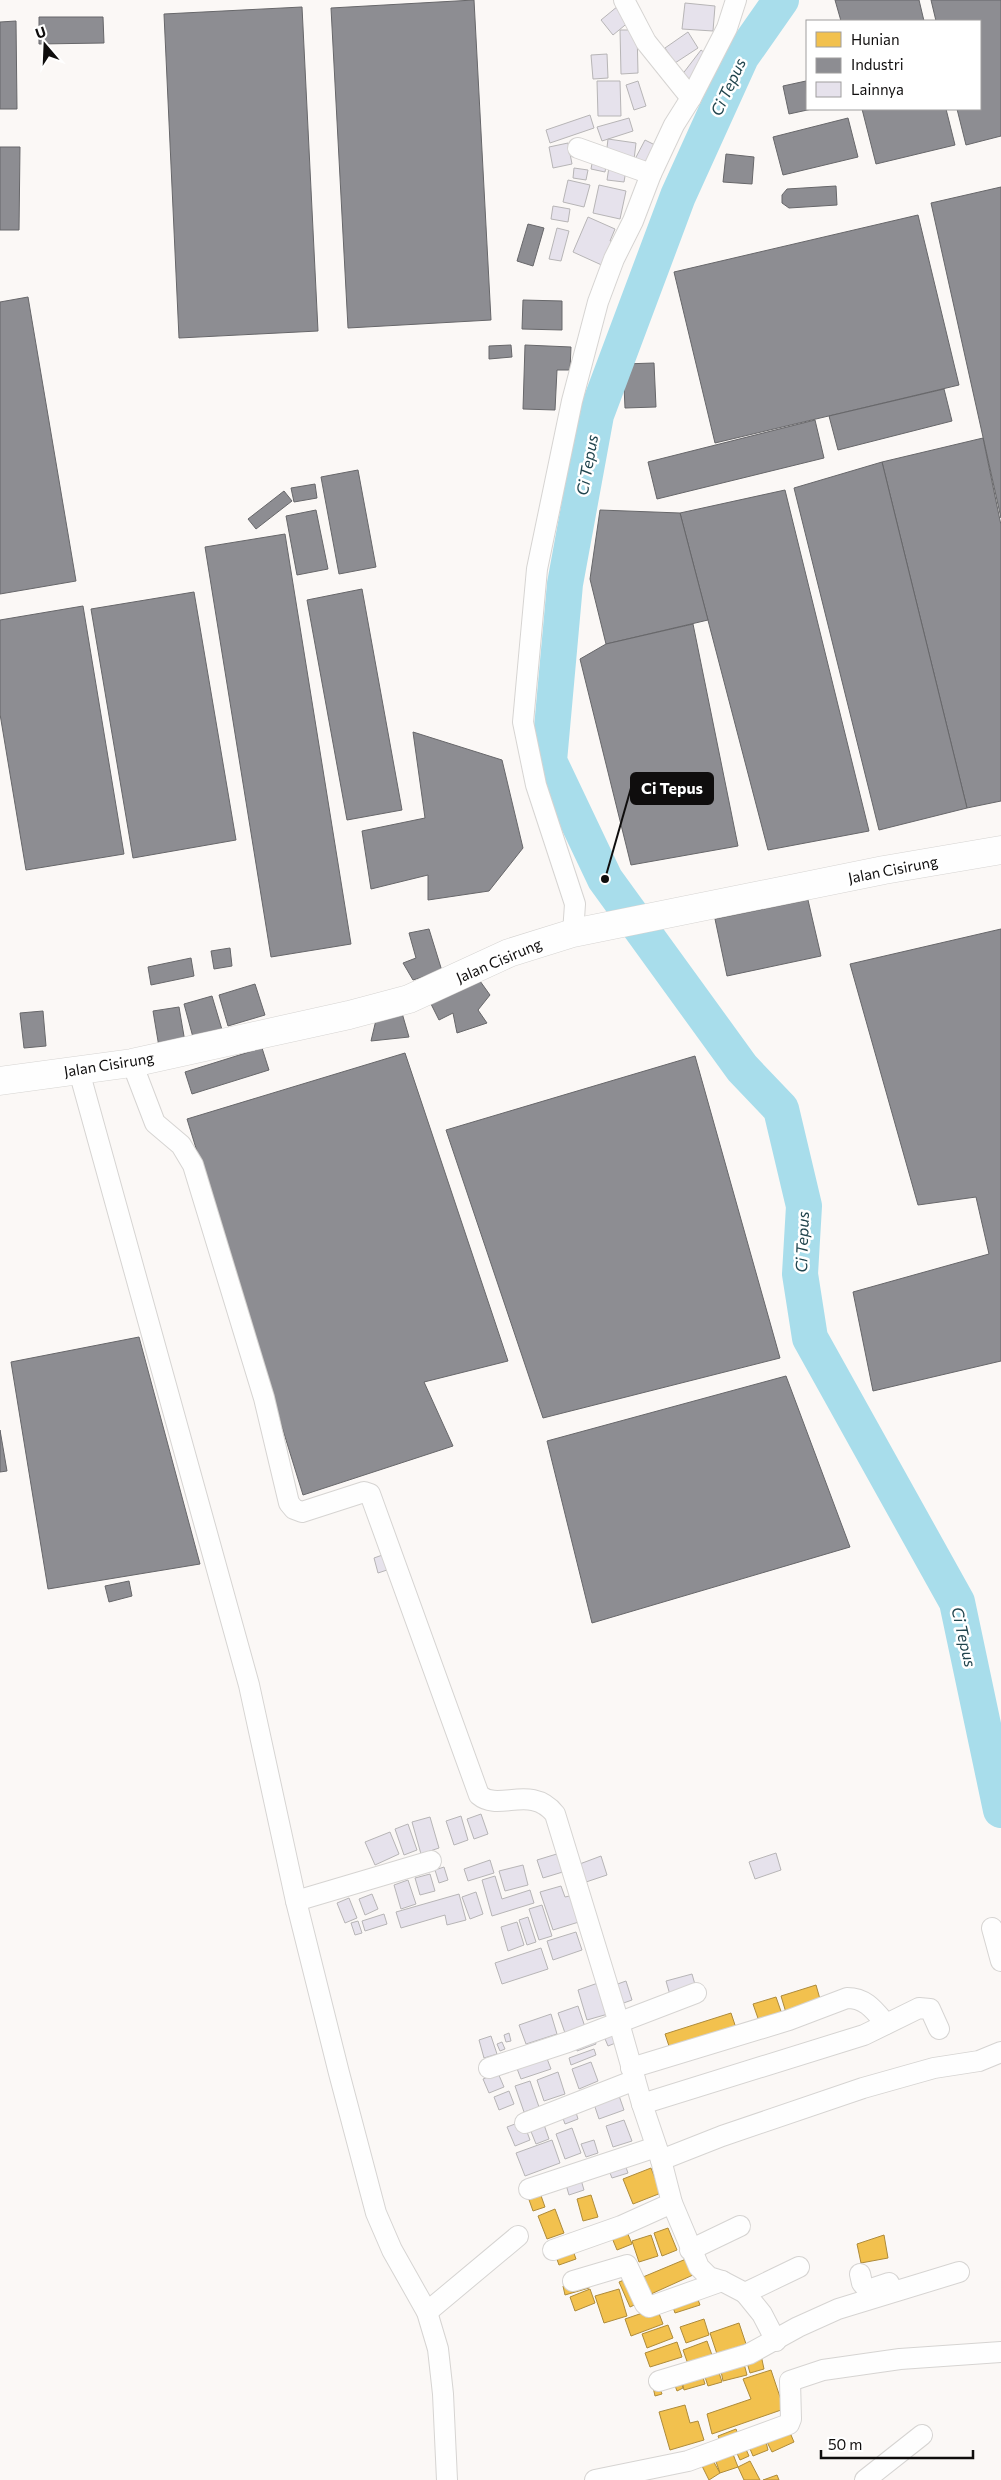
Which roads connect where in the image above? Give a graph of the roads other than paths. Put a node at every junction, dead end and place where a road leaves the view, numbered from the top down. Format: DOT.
graph roads {
  1 [pos="624,0"];
  2 [pos="736,0"];
  3 [pos="691,98"];
  4 [pos="578,148"];
  5 [pos="651,174"];
  6 [pos="1001,850"];
  7 [pos="573,933"];
  8 [pos="132,1063"];
  9 [pos="79,1070"];
  10 [pos="0,1081"];
  11 [pos="431,1861"];
  12 [pos="296,1901"];
  13 [pos="992,1928"];
  14 [pos="1001,1961"];
  15 [pos="696,1993"];
  16 [pos="619,2023"];
  17 [pos="886,2024"];
  18 [pos="939,2029"];
  19 [pos="1001,2052"];
  20 [pos="489,2068"];
  21 [pos="633,2074"];
  22 [pos="642,2104"];
  23 [pos="525,2122"];
  24 [pos="659,2153"];
  25 [pos="529,2189"];
  26 [pos="672,2204"];
  27 [pos="740,2226"];
  28 [pos="518,2236"];
  29 [pos="553,2250"];
  30 [pos="690,2250"];
  31 [pos="799,2267"];
  32 [pos="959,2272"];
  33 [pos="860,2274"];
  34 [pos="573,2280"];
  35 [pos="722,2281"];
  36 [pos="898,2291"];
  37 [pos="745,2293"];
  38 [pos="427,2312"];
  39 [pos="776,2341"];
  40 [pos="1001,2352"];
  41 [pos="659,2381"];
  42 [pos="922,2435"];
  43 [pos="448,2480"];
  44 [pos="596,2480"];
  45 [pos="865,2480"];
  1 -- 3 [label="street"];
  2 -- 3 [label="street"];
  3 -- 5 [label="street"];
  4 -- 5 [label="street"];
  5 -- 7 [label="street"];
  6 -- 7 [label="main road, Jalan Cisirung"];
  7 -- 8 [label="main road, Jalan Cisirung"];
  8 -- 9 [label="main road, Jalan Cisirung"];
  8 -- 16 [label="street"];
  9 -- 10 [label="main road, Jalan Cisirung"];
  9 -- 12 [label="street"];
  11 -- 12 [label="street"];
  12 -- 38 [label="street"];
  13 -- 14 [label="street"];
  15 -- 16 [label="street"];
  16 -- 20 [label="street"];
  16 -- 21 [label="street"];
  17 -- 18 [label="street"];
  17 -- 21 [label="street"];
  17 -- 22 [label="street"];
  19 -- 24 [label="street"];
  21 -- 22 [label="street"];
  21 -- 23 [label="street"];
  22 -- 24 [label="street"];
  24 -- 25 [label="street"];
  24 -- 26 [label="street"];
  26 -- 29 [label="street"];
  26 -- 30 [label="street"];
  27 -- 30 [label="street"];
  28 -- 38 [label="street"];
  30 -- 35 [label="street"];
  31 -- 37 [label="street"];
  32 -- 36 [label="street"];
  33 -- 36 [label="street"];
  34 -- 35 [label="street"];
  35 -- 37 [label="street"];
  36 -- 39 [label="street"];
  37 -- 39 [label="street"];
  38 -- 43 [label="street"];
  39 -- 41 [label="street"];
  40 -- 44 [label="street"];
  42 -- 45 [label="street"];
}
